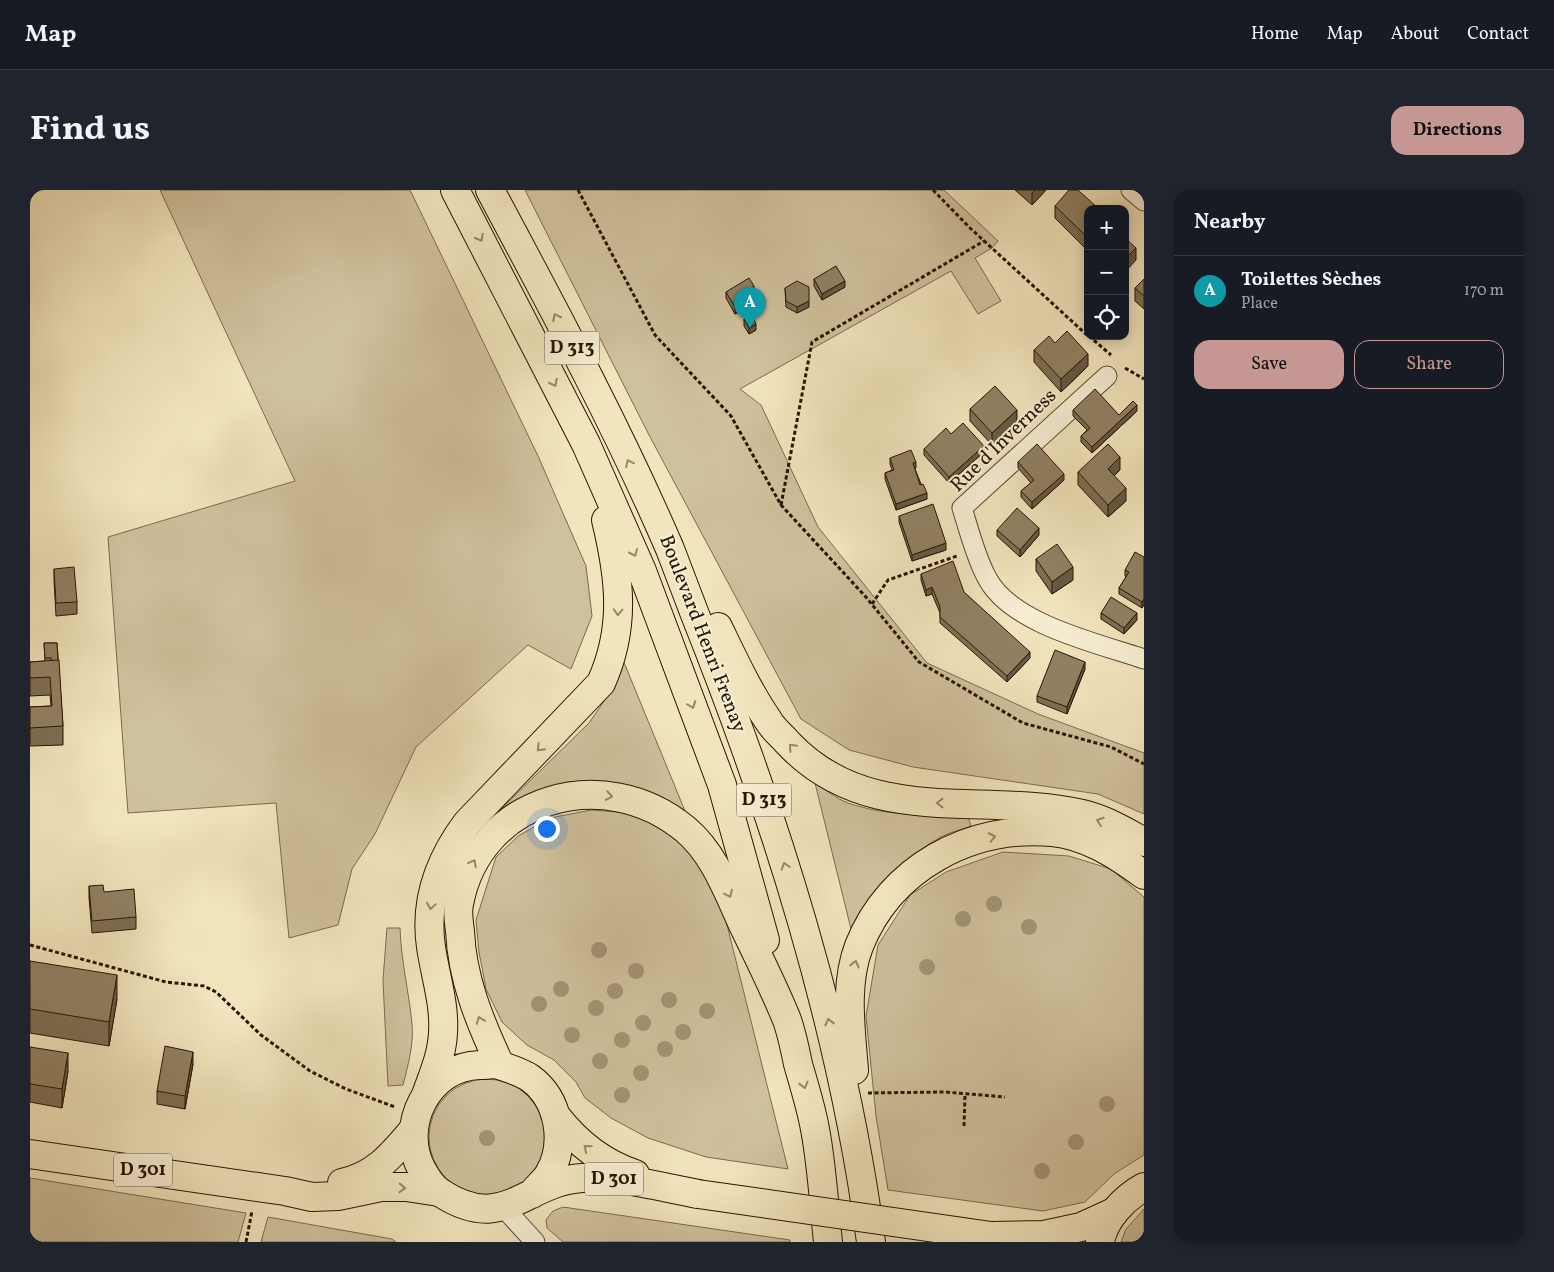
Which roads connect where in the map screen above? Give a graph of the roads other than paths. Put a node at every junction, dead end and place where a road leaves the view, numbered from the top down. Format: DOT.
graph roads {
  1 [pos="455,190"];
  2 [pos="490,190"];
  3 [pos="1132,190"];
  4 [pos="1144,201"];
  5 [pos="1106,376"];
  6 [pos="586,444"];
  7 [pos="650,506"];
  8 [pos="1144,659"];
  9 [pos="1144,842"];
  10 [pos="1144,875"];
  11 [pos="787,1021"];
  12 [pos="500,1065"];
  13 [pos="852,1099"];
  14 [pos="419,1112"];
  15 [pos="556,1117"];
  16 [pos="30,1154"];
  17 [pos="1144,1187"];
  18 [pos="285,1191"];
  19 [pos="439,1192"];
  20 [pos="532,1194"];
  21 [pos="698,1194"];
  22 [pos="504,1208"];
  23 [pos="1114,1212"];
  24 [pos="998,1239"];
  25 [pos="535,1242"];
  26 [pos="828,1242"];
  27 [pos="871,1242"];
  28 [pos="1100,1242"];
  1 -- 6 [label="main road, Boulevard Henri Frenay / D 313, one-way"];
  7 -- 2 [label="main road, Boulevard Henri Frenay / D 313, one-way"];
  3 -- 4 [label="street"];
  5 -- 8 [label="street, Rue d'Inverness"];
  6 -- 11 [label="main road, Boulevard Henri Frenay / D 313, one-way"];
  6 -- 14 [label="main road, one-way"];
  9 -- 7 [label="main road, one-way"];
  13 -- 7 [label="main road, Boulevard Henri Frenay / D 313, one-way"];
  13 -- 10 [label="main road, one-way"];
  12 -- 11 [label="main road, one-way"];
  11 -- 26 [label="main road, D 313, one-way"];
  12 -- 14 [label="main road"];
  12 -- 15 [label="main road"];
  13 -- 27 [label="main road"];
  14 -- 18 [label="main road, D 301"];
  14 -- 19 [label="main road"];
  15 -- 20 [label="main road"];
  21 -- 15 [label="main road, D 301, one-way"];
  16 -- 18 [label="main road, D 301"];
  17 -- 23 [label="main road"];
  18 -- 19 [label="main road, D 301, one-way"];
  19 -- 22 [label="main road"];
  20 -- 21 [label="main road, D 301"];
  20 -- 22 [label="main road"];
  21 -- 24 [label="main road, D 301, bridge"];
  22 -- 25 [label="street"];
  23 -- 24 [label="main road, D 301"];
  23 -- 28 [label="main road"];
}
